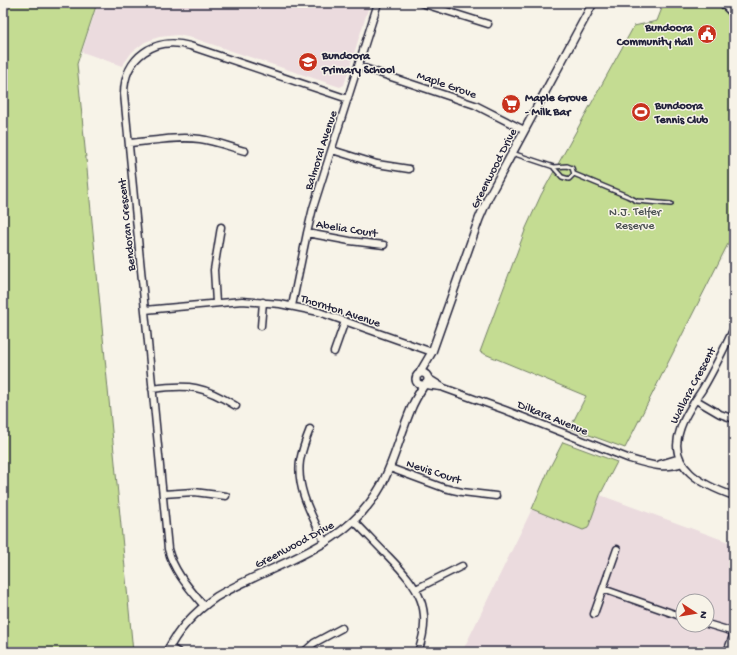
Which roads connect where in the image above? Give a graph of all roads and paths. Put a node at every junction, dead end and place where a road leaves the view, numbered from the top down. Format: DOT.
graph roads {
  1 [pos="378,3"];
  2 [pos="421,3"];
  3 [pos="593,3"];
  4 [pos="722,3"];
  5 [pos="734,5"];
  6 [pos="732,12"];
  7 [pos="488,24"];
  8 [pos="358,66"];
  9 [pos="348,98"];
  10 [pos="524,130"];
  11 [pos="129,143"];
  12 [pos="332,150"];
  13 [pos="245,151"];
  14 [pos="512,153"];
  15 [pos="554,167"];
  16 [pos="409,170"];
  17 [pos="574,174"];
  18 [pos="672,204"];
  19 [pos="221,227"];
  20 [pos="307,232"];
  21 [pos="384,245"];
  22 [pos="263,302"];
  23 [pos="216,303"];
  24 [pos="292,306"];
  25 [pos="145,310"];
  26 [pos="345,321"];
  27 [pos="261,326"];
  28 [pos="734,328"];
  29 [pos="334,352"];
  30 [pos="432,352"];
  31 [pos="420,374"];
  32 [pos="426,381"];
  33 [pos="417,382"];
  34 [pos="152,389"];
  35 [pos="696,400"];
  36 [pos="236,406"];
  37 [pos="412,408"];
  38 [pos="734,419"];
  39 [pos="310,429"];
  40 [pos="681,460"];
  41 [pos="390,468"];
  42 [pos="163,494"];
  43 [pos="226,496"];
  44 [pos="496,496"];
  45 [pos="734,496"];
  46 [pos="354,521"];
  47 [pos="325,542"];
  48 [pos="617,549"];
  49 [pos="462,566"];
  50 [pos="416,589"];
  51 [pos="603,589"];
  52 [pos="204,606"];
  53 [pos="594,614"];
  54 [pos="675,614"];
  55 [pos="715,626"];
  56 [pos="342,628"];
  57 [pos="734,632"];
  58 [pos="168,650"];
  59 [pos="178,652"];
  60 [pos="304,652"];
  61 [pos="418,652"];
  62 [pos="727,652"];
  1 -- 8 [label="street, Balmoral Avenue"];
  2 -- 7 [label="street"];
  3 -- 10 [label="street, Greenwood Drive"];
  4 -- 6 [label="street"];
  5 -- 6 [label="street"];
  8 -- 9 [label="street, Balmoral Avenue"];
  8 -- 10 [label="street, Maple Grove"];
  9 -- 11 [label="street, Bendoran Crescent"];
  9 -- 12 [label="street, Balmoral Avenue"];
  10 -- 14 [label="street, Greenwood Drive"];
  11 -- 13 [label="street"];
  11 -- 25 [label="street, Bendoran Crescent"];
  12 -- 16 [label="street"];
  12 -- 20 [label="street, Balmoral Avenue"];
  14 -- 15 [label="lane"];
  14 -- 30 [label="street, Greenwood Drive"];
  15 -- 17 [label="lane"];
  15 -- 17 [label="lane"];
  17 -- 18 [label="lane"];
  19 -- 23 [label="street"];
  20 -- 21 [label="street, Abelia Court"];
  20 -- 24 [label="street, Balmoral Avenue"];
  22 -- 23 [label="street, Thornton Avenue"];
  22 -- 24 [label="street, Thornton Avenue"];
  22 -- 27 [label="street"];
  23 -- 25 [label="street, Thornton Avenue"];
  24 -- 26 [label="street, Thornton Avenue"];
  25 -- 34 [label="street, Bendoran Crescent"];
  26 -- 29 [label="street"];
  26 -- 30 [label="street, Thornton Avenue"];
  28 -- 35 [label="street, Wallara Crescent"];
  30 -- 31 [label="street, Greenwood Drive"];
  30 -- 32 [label="street, Greenwood Drive"];
  31 -- 32 [label="street"];
  31 -- 33 [label="street"];
  32 -- 33 [label="street"];
  32 -- 37 [label="street, Greenwood Drive"];
  32 -- 40 [label="street, Dilkara Avenue"];
  33 -- 37 [label="street, Greenwood Drive"];
  34 -- 36 [label="street"];
  34 -- 42 [label="street, Bendoran Crescent"];
  35 -- 38 [label="street"];
  35 -- 40 [label="street, Wallara Crescent"];
  37 -- 41 [label="street, Greenwood Drive"];
  39 -- 47 [label="street"];
  40 -- 45 [label="street"];
  41 -- 44 [label="street, Nevis Court"];
  41 -- 46 [label="street, Greenwood Drive"];
  42 -- 43 [label="street"];
  42 -- 52 [label="street, Bendoran Crescent"];
  46 -- 47 [label="street, Greenwood Drive"];
  46 -- 50 [label="street"];
  47 -- 52 [label="street, Greenwood Drive"];
  48 -- 51 [label="street"];
  49 -- 50 [label="street"];
  50 -- 61 [label="street"];
  51 -- 53 [label="street"];
  51 -- 54 [label="street"];
  52 -- 58 [label="street, Greenwood Drive"];
  55 -- 57 [label="street"];
  56 -- 60 [label="street"];
  57 -- 62 [label="street"];
  58 -- 59 [label="street"];
}
